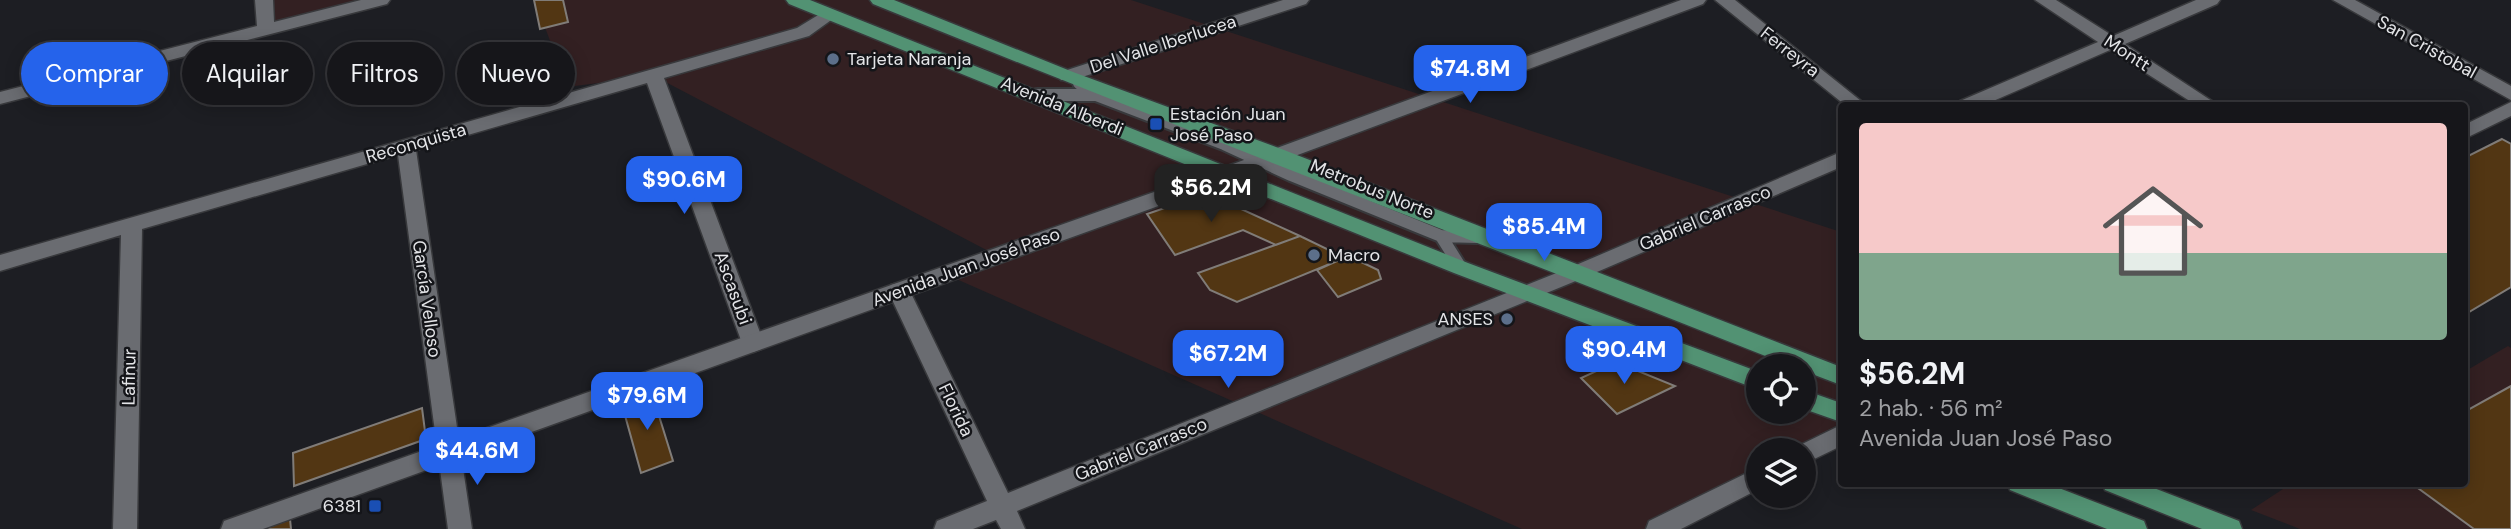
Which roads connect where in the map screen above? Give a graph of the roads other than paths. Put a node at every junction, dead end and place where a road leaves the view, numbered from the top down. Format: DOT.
graph roads {
  1 [pos="264,0"];
  2 [pos="381,0"];
  3 [pos="880,0"];
  4 [pos="1300,0"];
  5 [pos="1697,0"];
  6 [pos="1724,0"];
  7 [pos="2044,0"];
  8 [pos="2211,0"];
  9 [pos="2342,0"];
  10 [pos="810,5"];
  11 [pos="266,30"];
  12 [pos="2111,43"];
  13 [pos="654,76"];
  14 [pos="1067,76"];
  15 [pos="2511,93"];
  16 [pos="1037,95"];
  17 [pos="1096,95"];
  18 [pos="0,98"];
  19 [pos="1853,102"];
  20 [pos="1974,102"];
  21 [pos="2204,102"];
  22 [pos="2511,108"];
  23 [pos="2468,130"];
  24 [pos="406,146"];
  25 [pos="1269,158"];
  26 [pos="1838,160"];
  27 [pos="1229,173"];
  28 [pos="132,226"];
  29 [pos="1441,236"];
  30 [pos="1485,238"];
  31 [pos="0,263"];
  32 [pos="1461,268"];
  33 [pos="1576,273"];
  34 [pos="899,291"];
  35 [pos="1526,293"];
  36 [pos="753,343"];
  37 [pos="1838,375"];
  38 [pos="1746,376"];
  39 [pos="1816,404"];
  40 [pos="1838,412"];
  41 [pos="1838,437"];
  42 [pos="1816,448"];
  43 [pos="449,452"];
  44 [pos="1746,484"];
  45 [pos="2029,487"];
  46 [pos="2124,487"];
  47 [pos="1002,505"];
  48 [pos="125,529"];
  49 [pos="233,529"];
  50 [pos="460,529"];
  51 [pos="946,529"];
  52 [pos="1013,529"];
  53 [pos="1658,529"];
  54 [pos="2135,529"];
  55 [pos="2230,529"];
  1 -- 11 [label="street"];
  2 -- 11 [label="street"];
  3 -- 14 [label="main road, Avenida Alberdi"];
  4 -- 14 [label="street, Del Valle Iberlucea"];
  5 -- 25 [label="street, Avenida Juan José Paso"];
  6 -- 19 [label="street, Ferreyra"];
  7 -- 12 [label="street, Montt"];
  8 -- 12 [label="street"];
  9 -- 15 [label="street, San Cristobal"];
  10 -- 13 [label="street, Reconquista"];
  10 -- 16 [label="main road, Avenida Alberdi"];
  11 -- 18 [label="street"];
  12 -- 20 [label="street"];
  12 -- 21 [label="street, Montt"];
  13 -- 24 [label="street, Reconquista"];
  13 -- 36 [label="street, Ascasubi"];
  14 -- 17 [label="lane, Metrobus Norte"];
  14 -- 25 [label="main road, Avenida Alberdi"];
  16 -- 17 [label="lane, Metrobus Norte"];
  16 -- 27 [label="main road, Avenida Alberdi"];
  17 -- 25 [label="lane, Metrobus Norte"];
  22 -- 23 [label="street"];
  24 -- 28 [label="street, Reconquista"];
  24 -- 43 [label="street, García Velloso"];
  25 -- 27 [label="street, Avenida Juan José Paso"];
  25 -- 29 [label="lane, Metrobus Norte"];
  25 -- 30 [label="main road, Avenida Alberdi"];
  26 -- 33 [label="street, Gabriel Carrasco"];
  27 -- 32 [label="main road, Avenida Alberdi"];
  27 -- 34 [label="street, Avenida Juan José Paso"];
  28 -- 31 [label="street, Reconquista"];
  28 -- 48 [label="street, Lafinur"];
  29 -- 30 [label="lane, Metrobus Norte"];
  29 -- 32 [label="lane, Metrobus Norte"];
  30 -- 33 [label="main road, Avenida Alberdi"];
  32 -- 35 [label="main road, Avenida Alberdi"];
  33 -- 35 [label="street, Gabriel Carrasco"];
  33 -- 37 [label="main road, Avenida Alberdi"];
  34 -- 36 [label="street, Avenida Juan José Paso"];
  34 -- 47 [label="street, Florida"];
  35 -- 38 [label="main road, Avenida Alberdi"];
  35 -- 47 [label="street, Gabriel Carrasco"];
  36 -- 43 [label="street, Avenida Juan José Paso"];
  39 -- 40 [label="main road"];
  41 -- 42 [label="street"];
  43 -- 49 [label="street, Avenida Juan José Paso"];
  43 -- 50 [label="street, García Velloso"];
  44 -- 53 [label="street"];
  45 -- 54 [label="main road"];
  46 -- 55 [label="main road"];
  47 -- 51 [label="street, Gabriel Carrasco"];
  47 -- 52 [label="street, Florida"];
}
